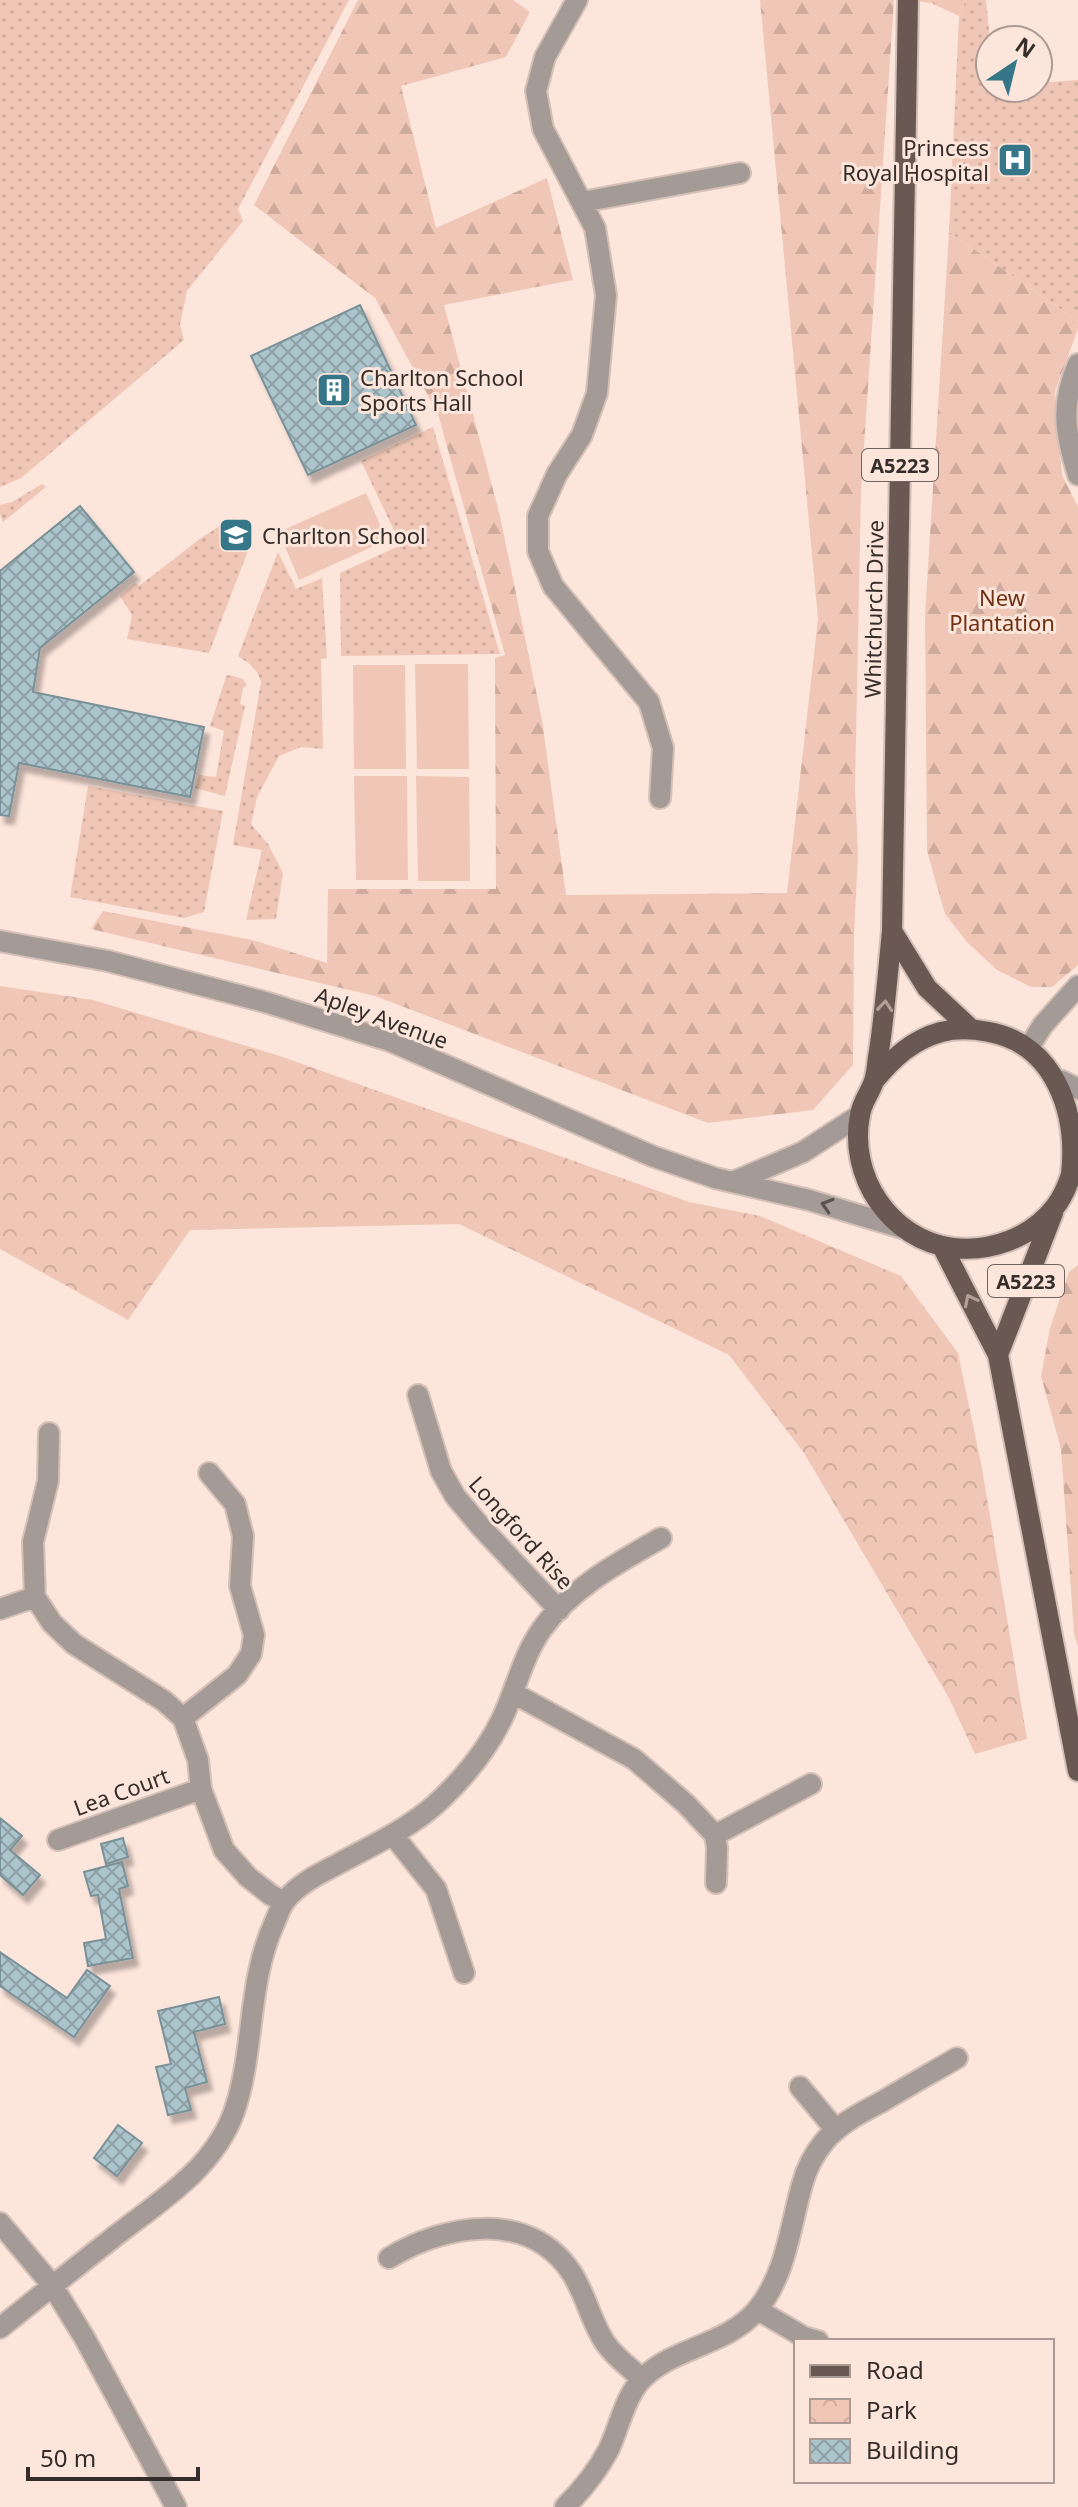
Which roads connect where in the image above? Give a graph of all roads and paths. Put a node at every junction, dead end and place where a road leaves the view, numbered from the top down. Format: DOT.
graph roads {
  1 [pos="908,0"];
  2 [pos="574,5"];
  3 [pos="740,173"];
  4 [pos="582,202"];
  5 [pos="1078,364"];
  6 [pos="1078,475"];
  7 [pos="660,798"];
  8 [pos="892,931"];
  9 [pos="0,941"];
  10 [pos="1078,986"];
  11 [pos="971,1029"];
  12 [pos="1029,1047"];
  13 [pos="874,1081"];
  14 [pos="1070,1085"];
  15 [pos="860,1115"];
  16 [pos="733,1182"];
  17 [pos="1066,1195"];
  18 [pos="902,1228"];
  19 [pos="942,1246"];
  20 [pos="998,1355"];
  21 [pos="418,1395"];
  22 [pos="49,1433"];
  23 [pos="209,1473"];
  24 [pos="661,1538"];
  25 [pos="35,1597"];
  26 [pos="0,1609"];
  27 [pos="559,1610"];
  28 [pos="513,1693"];
  29 [pos="183,1718"];
  30 [pos="1078,1771"];
  31 [pos="811,1784"];
  32 [pos="201,1789"];
  33 [pos="393,1835"];
  34 [pos="715,1835"];
  35 [pos="58,1840"];
  36 [pos="716,1883"];
  37 [pos="284,1902"];
  38 [pos="464,1973"];
  39 [pos="957,2058"];
  40 [pos="800,2087"];
  41 [pos="836,2130"];
  42 [pos="0,2223"];
  43 [pos="389,2258"];
  44 [pos="52,2285"];
  45 [pos="758,2310"];
  46 [pos="0,2328"];
  47 [pos="811,2339"];
  48 [pos="641,2378"];
  49 [pos="176,2507"];
  50 [pos="565,2507"];
  1 -- 8 [label="main road, Whitchurch Drive / A5223"];
  2 -- 4 [label="street"];
  3 -- 4 [label="street"];
  4 -- 7 [label="street"];
  5 -- 6 [label="street"];
  8 -- 11 [label="main road"];
  13 -- 8 [label="main road, Whitchurch Drive / A5223, one-way"];
  9 -- 16 [label="street, Apley Avenue"];
  10 -- 12 [label="street"];
  11 -- 12 [label="main road, Whitchurch Drive / A5223"];
  11 -- 13 [label="main road, Whitchurch Drive / A5223"];
  12 -- 14 [label="main road, Whitchurch Drive / A5223"];
  13 -- 15 [label="main road, Whitchurch Drive / A5223"];
  14 -- 17 [label="main road, Whitchurch Drive / A5223"];
  15 -- 16 [label="street"];
  15 -- 18 [label="main road, Whitchurch Drive / A5223"];
  18 -- 16 [label="street, Apley Avenue, one-way"];
  17 -- 19 [label="main road, Whitchurch Drive / A5223"];
  17 -- 20 [label="main road, Whitchurch Drive / A5223"];
  18 -- 19 [label="main road, Whitchurch Drive / A5223"];
  20 -- 19 [label="main road, A5223, one-way"];
  20 -- 30 [label="main road, A5223"];
  21 -- 27 [label="street, Longford Rise"];
  22 -- 25 [label="street"];
  23 -- 29 [label="street"];
  24 -- 27 [label="street"];
  25 -- 26 [label="street"];
  25 -- 29 [label="street"];
  27 -- 28 [label="street"];
  28 -- 33 [label="street"];
  28 -- 34 [label="street"];
  29 -- 32 [label="street"];
  31 -- 34 [label="street"];
  32 -- 35 [label="street, Lea Court"];
  32 -- 37 [label="street"];
  33 -- 37 [label="street"];
  33 -- 38 [label="street"];
  34 -- 36 [label="street"];
  37 -- 44 [label="street"];
  39 -- 41 [label="street"];
  40 -- 41 [label="street"];
  41 -- 45 [label="street"];
  42 -- 44 [label="street"];
  43 -- 48 [label="street"];
  44 -- 46 [label="street"];
  44 -- 49 [label="street"];
  45 -- 47 [label="street"];
  45 -- 48 [label="street"];
  48 -- 50 [label="street"];
}
